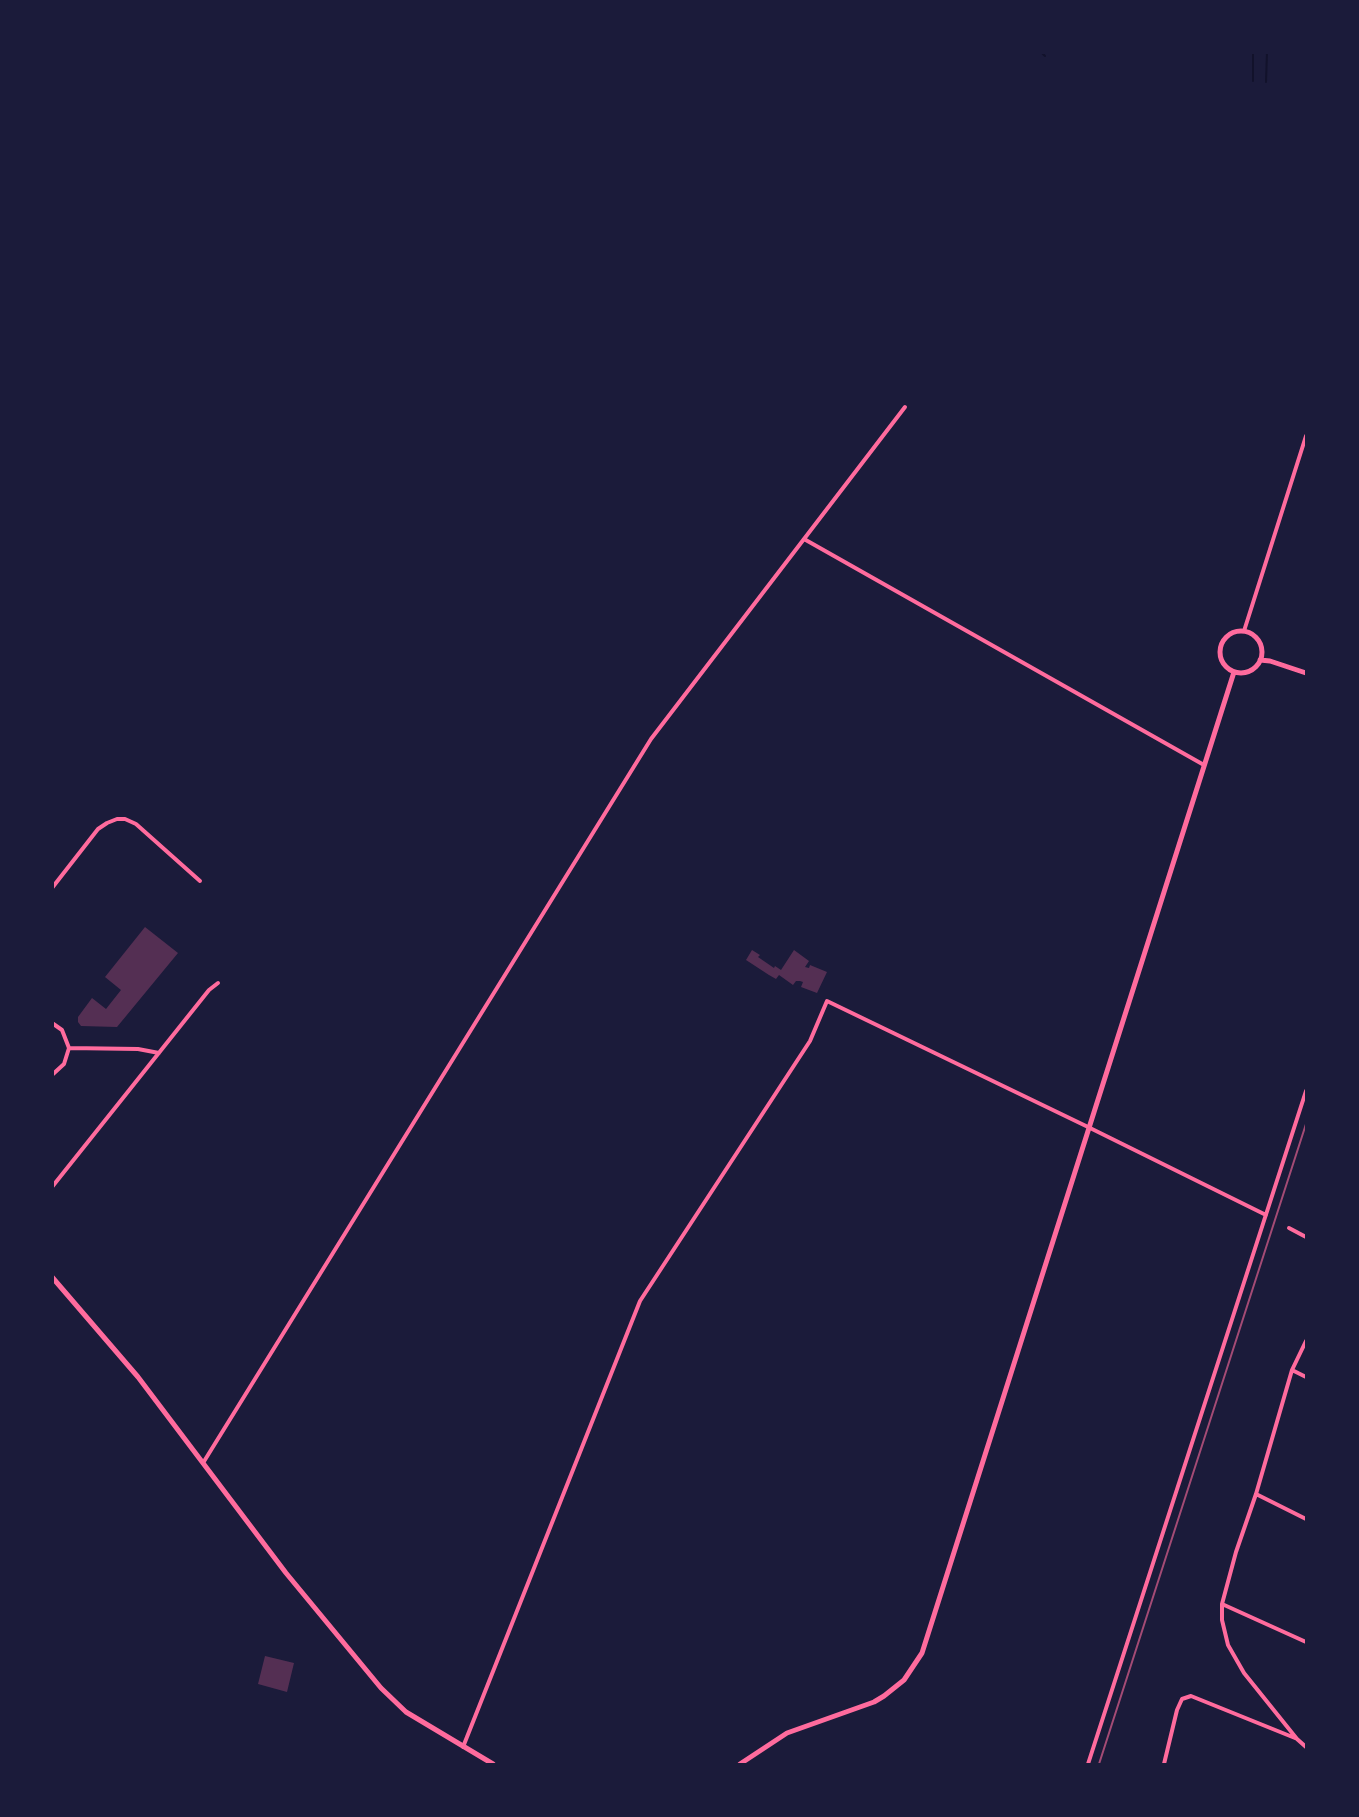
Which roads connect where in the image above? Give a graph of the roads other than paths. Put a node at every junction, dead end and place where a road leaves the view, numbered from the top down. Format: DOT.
graph roads {
  1 [pos="905,407"];
  2 [pos="1306,436"];
  3 [pos="804,538"];
  4 [pos="1244,631"];
  5 [pos="1260,660"];
  6 [pos="1234,672"];
  7 [pos="1306,673"];
  8 [pos="1204,765"];
  9 [pos="200,881"];
  10 [pos="52,888"];
  11 [pos="218,983"];
  12 [pos="52,1023"];
  13 [pos="69,1048"];
  14 [pos="159,1053"];
  15 [pos="52,1075"];
  16 [pos="1306,1091"];
  17 [pos="1089,1127"];
  18 [pos="52,1187"];
  19 [pos="1266,1215"];
  20 [pos="1289,1228"];
  21 [pos="1306,1237"];
  22 [pos="52,1277"];
  23 [pos="1306,1341"];
  24 [pos="1292,1370"];
  25 [pos="1306,1377"];
  26 [pos="203,1463"];
  27 [pos="1256,1494"];
  28 [pos="1306,1519"];
  29 [pos="1222,1604"];
  30 [pos="1306,1642"];
  31 [pos="1297,1739"];
  32 [pos="1306,1745"];
  33 [pos="463,1747"];
  34 [pos="493,1764"];
  35 [pos="740,1764"];
  36 [pos="1088,1764"];
  37 [pos="1164,1764"];
  1 -- 3 [label="street"];
  2 -- 4 [label="street"];
  3 -- 8 [label="street"];
  3 -- 26 [label="street"];
  4 -- 5 [label="street"];
  4 -- 6 [label="street"];
  5 -- 6 [label="street"];
  5 -- 7 [label="street"];
  6 -- 8 [label="street"];
  8 -- 17 [label="street"];
  9 -- 10 [label="street"];
  11 -- 14 [label="street"];
  12 -- 13 [label="street"];
  13 -- 14 [label="street"];
  13 -- 15 [label="street"];
  14 -- 18 [label="street"];
  16 -- 19 [label="street"];
  17 -- 19 [label="street"];
  17 -- 33 [label="street"];
  17 -- 35 [label="street"];
  19 -- 36 [label="street"];
  20 -- 21 [label="street"];
  22 -- 26 [label="street"];
  23 -- 24 [label="street"];
  24 -- 25 [label="street"];
  24 -- 27 [label="street"];
  26 -- 33 [label="street"];
  27 -- 28 [label="street"];
  27 -- 29 [label="street"];
  29 -- 30 [label="street"];
  29 -- 31 [label="street"];
  31 -- 32 [label="street"];
  31 -- 37 [label="street"];
  33 -- 34 [label="street"];
}
